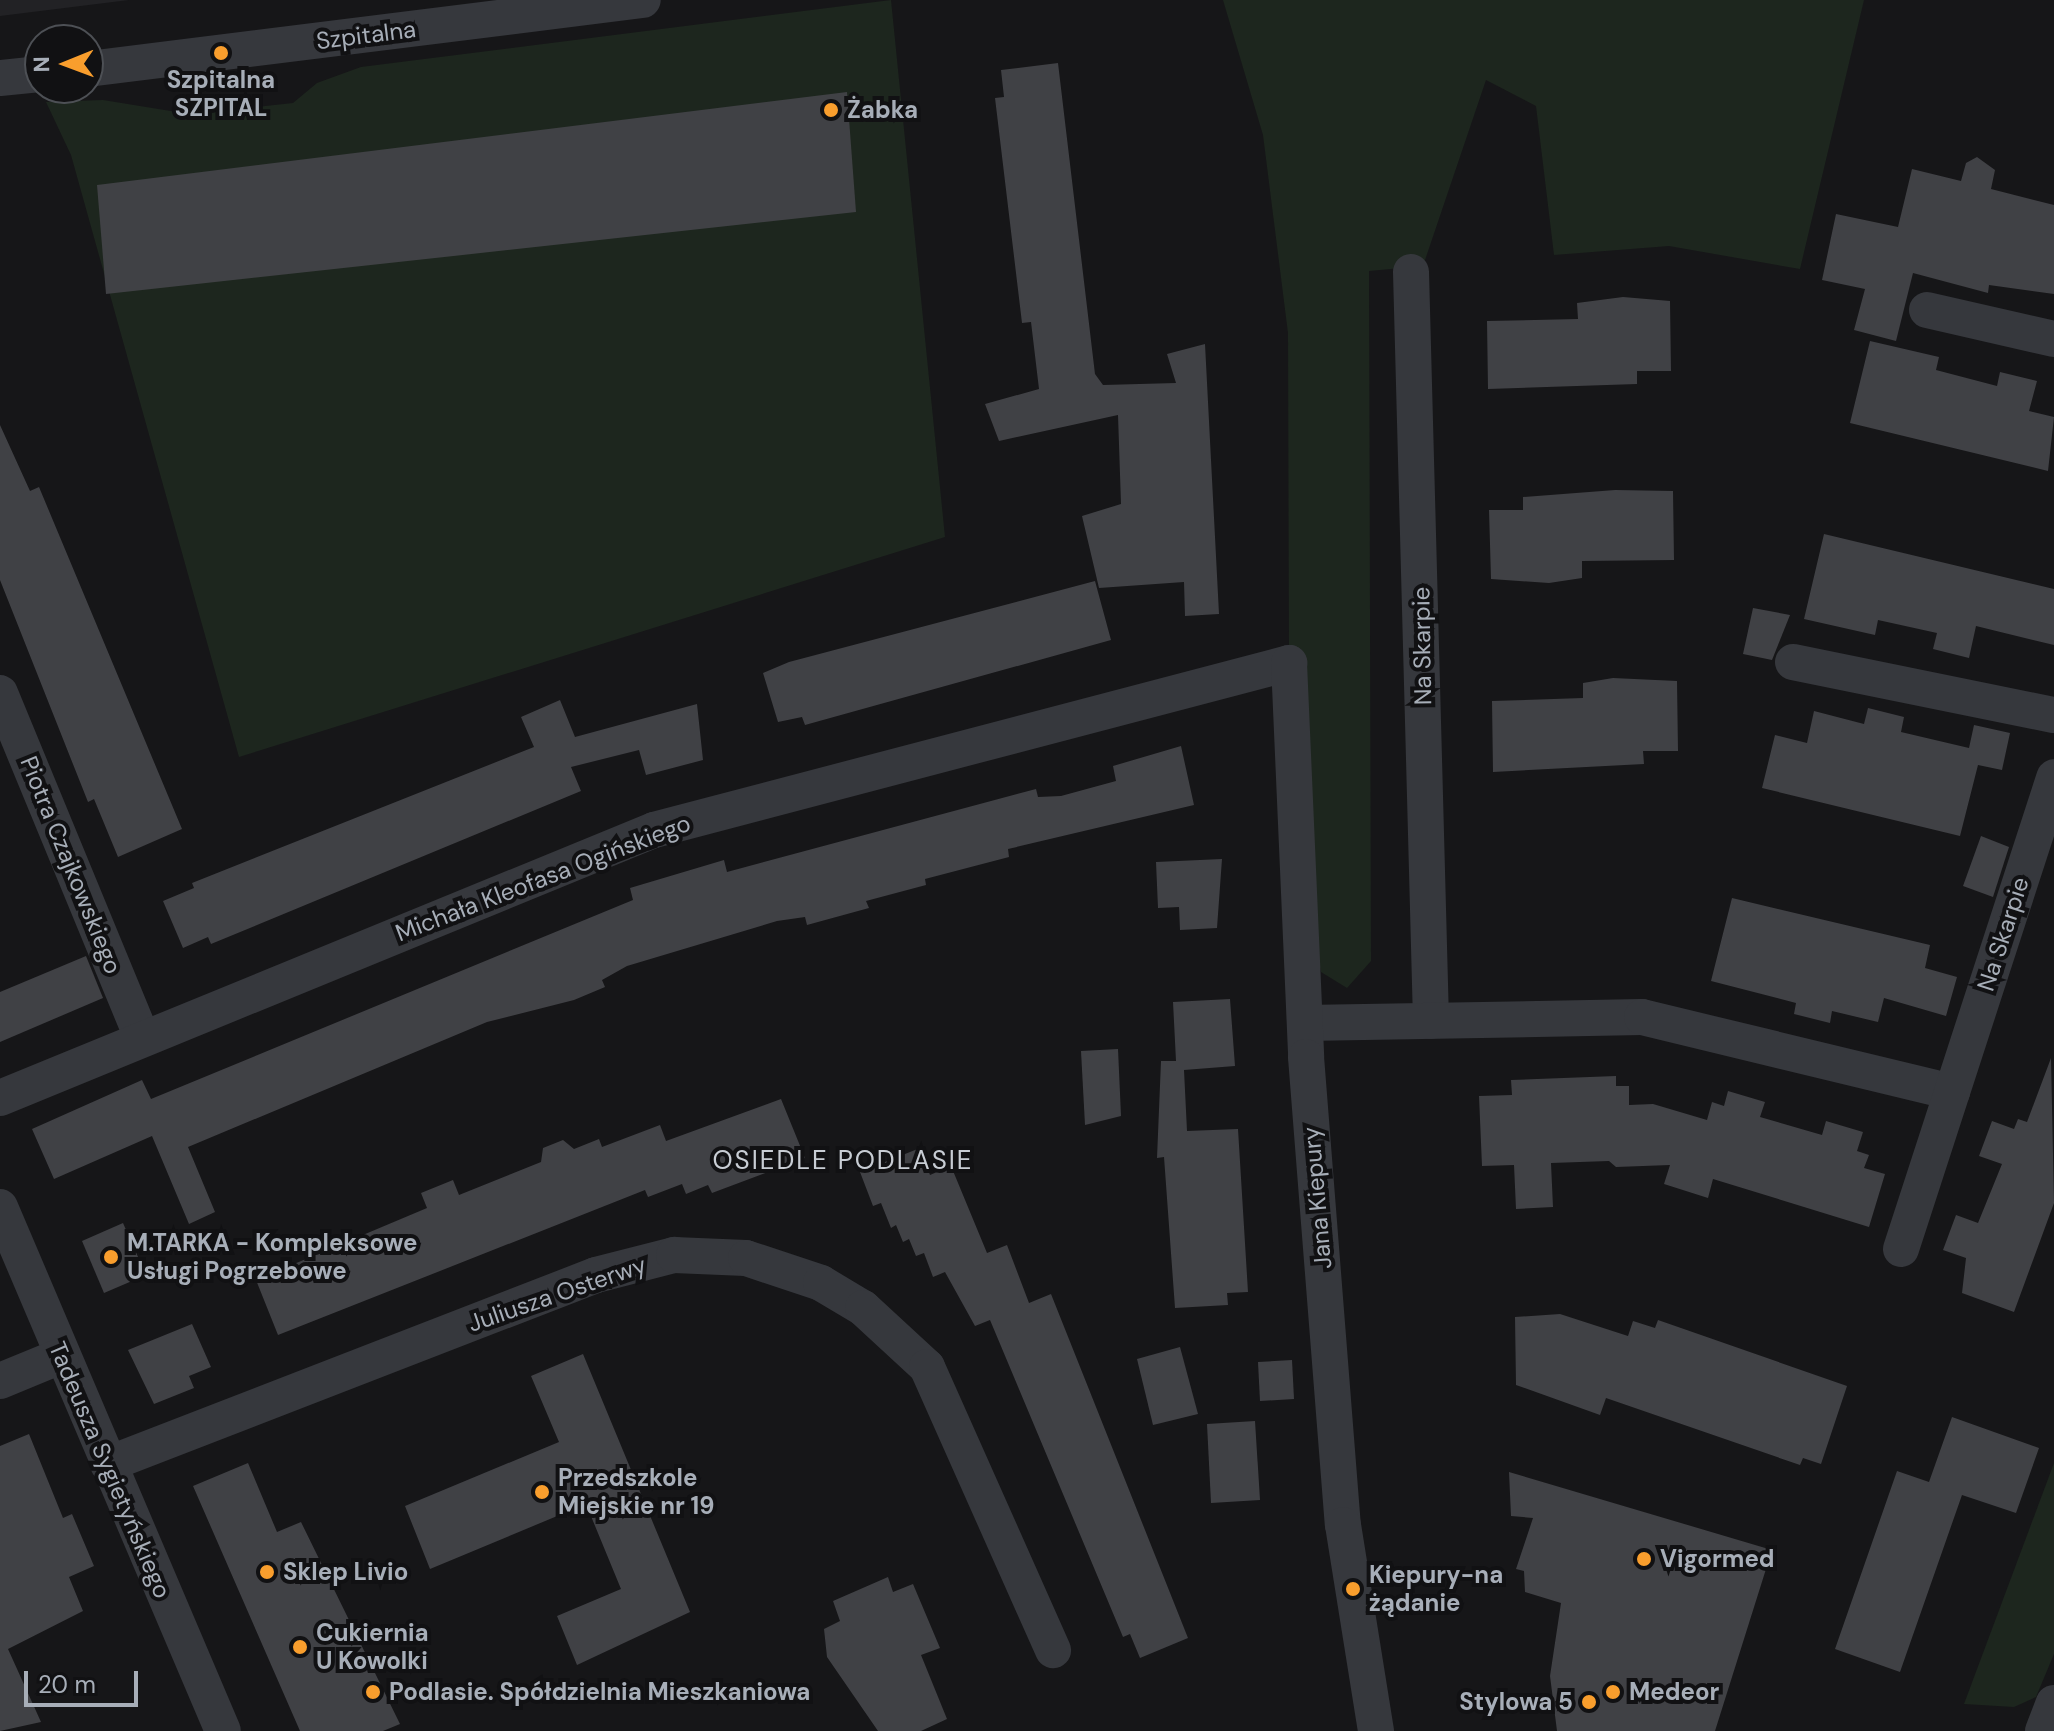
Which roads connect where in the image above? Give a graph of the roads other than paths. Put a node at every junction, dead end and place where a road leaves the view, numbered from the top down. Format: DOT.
graph roads {
  1 [pos="643,0"];
  2 [pos="104,67"];
  3 [pos="24,76"];
  4 [pos="0,78"];
  5 [pos="1411,272"];
  6 [pos="1927,310"];
  7 [pos="2054,339"];
  8 [pos="1793,662"];
  9 [pos="1289,663"];
  10 [pos="0,693"];
  11 [pos="2054,715"];
  12 [pos="2054,777"];
  13 [pos="1431,1021"];
  14 [pos="1305,1023"];
  15 [pos="142,1037"];
  16 [pos="1952,1092"];
  17 [pos="0,1098"];
  18 [pos="0,1207"];
  19 [pos="1901,1249"];
  20 [pos="61,1356"];
  21 [pos="0,1381"];
  22 [pos="108,1464"];
  23 [pos="1053,1650"];
  24 [pos="2054,1703"];
  25 [pos="223,1731"];
  26 [pos="1376,1731"];
  27 [pos="2043,1731"];
  1 -- 2 [label="street, Szpitalna"];
  3 -- 4 [label="street"];
  5 -- 13 [label="street, Na Skarpie"];
  6 -- 7 [label="street"];
  8 -- 11 [label="street"];
  9 -- 14 [label="street, Jana Kiepury"];
  9 -- 15 [label="street, Michała Kleofasa Ogińskiego"];
  10 -- 15 [label="street, Piotra Czajkowskiego"];
  12 -- 16 [label="street, Na Skarpie"];
  13 -- 14 [label="street"];
  13 -- 16 [label="street"];
  14 -- 26 [label="street, Jana Kiepury"];
  15 -- 17 [label="street, Michała Kleofasa Ogińskiego"];
  16 -- 19 [label="street, Na Skarpie"];
  18 -- 20 [label="street, Tadeusza Sygietyńskiego"];
  20 -- 21 [label="street"];
  20 -- 22 [label="street, Tadeusza Sygietyńskiego"];
  22 -- 23 [label="street, Juliusza Osterwy"];
  22 -- 25 [label="street, Tadeusza Sygietyńskiego"];
  24 -- 27 [label="street"];
}
